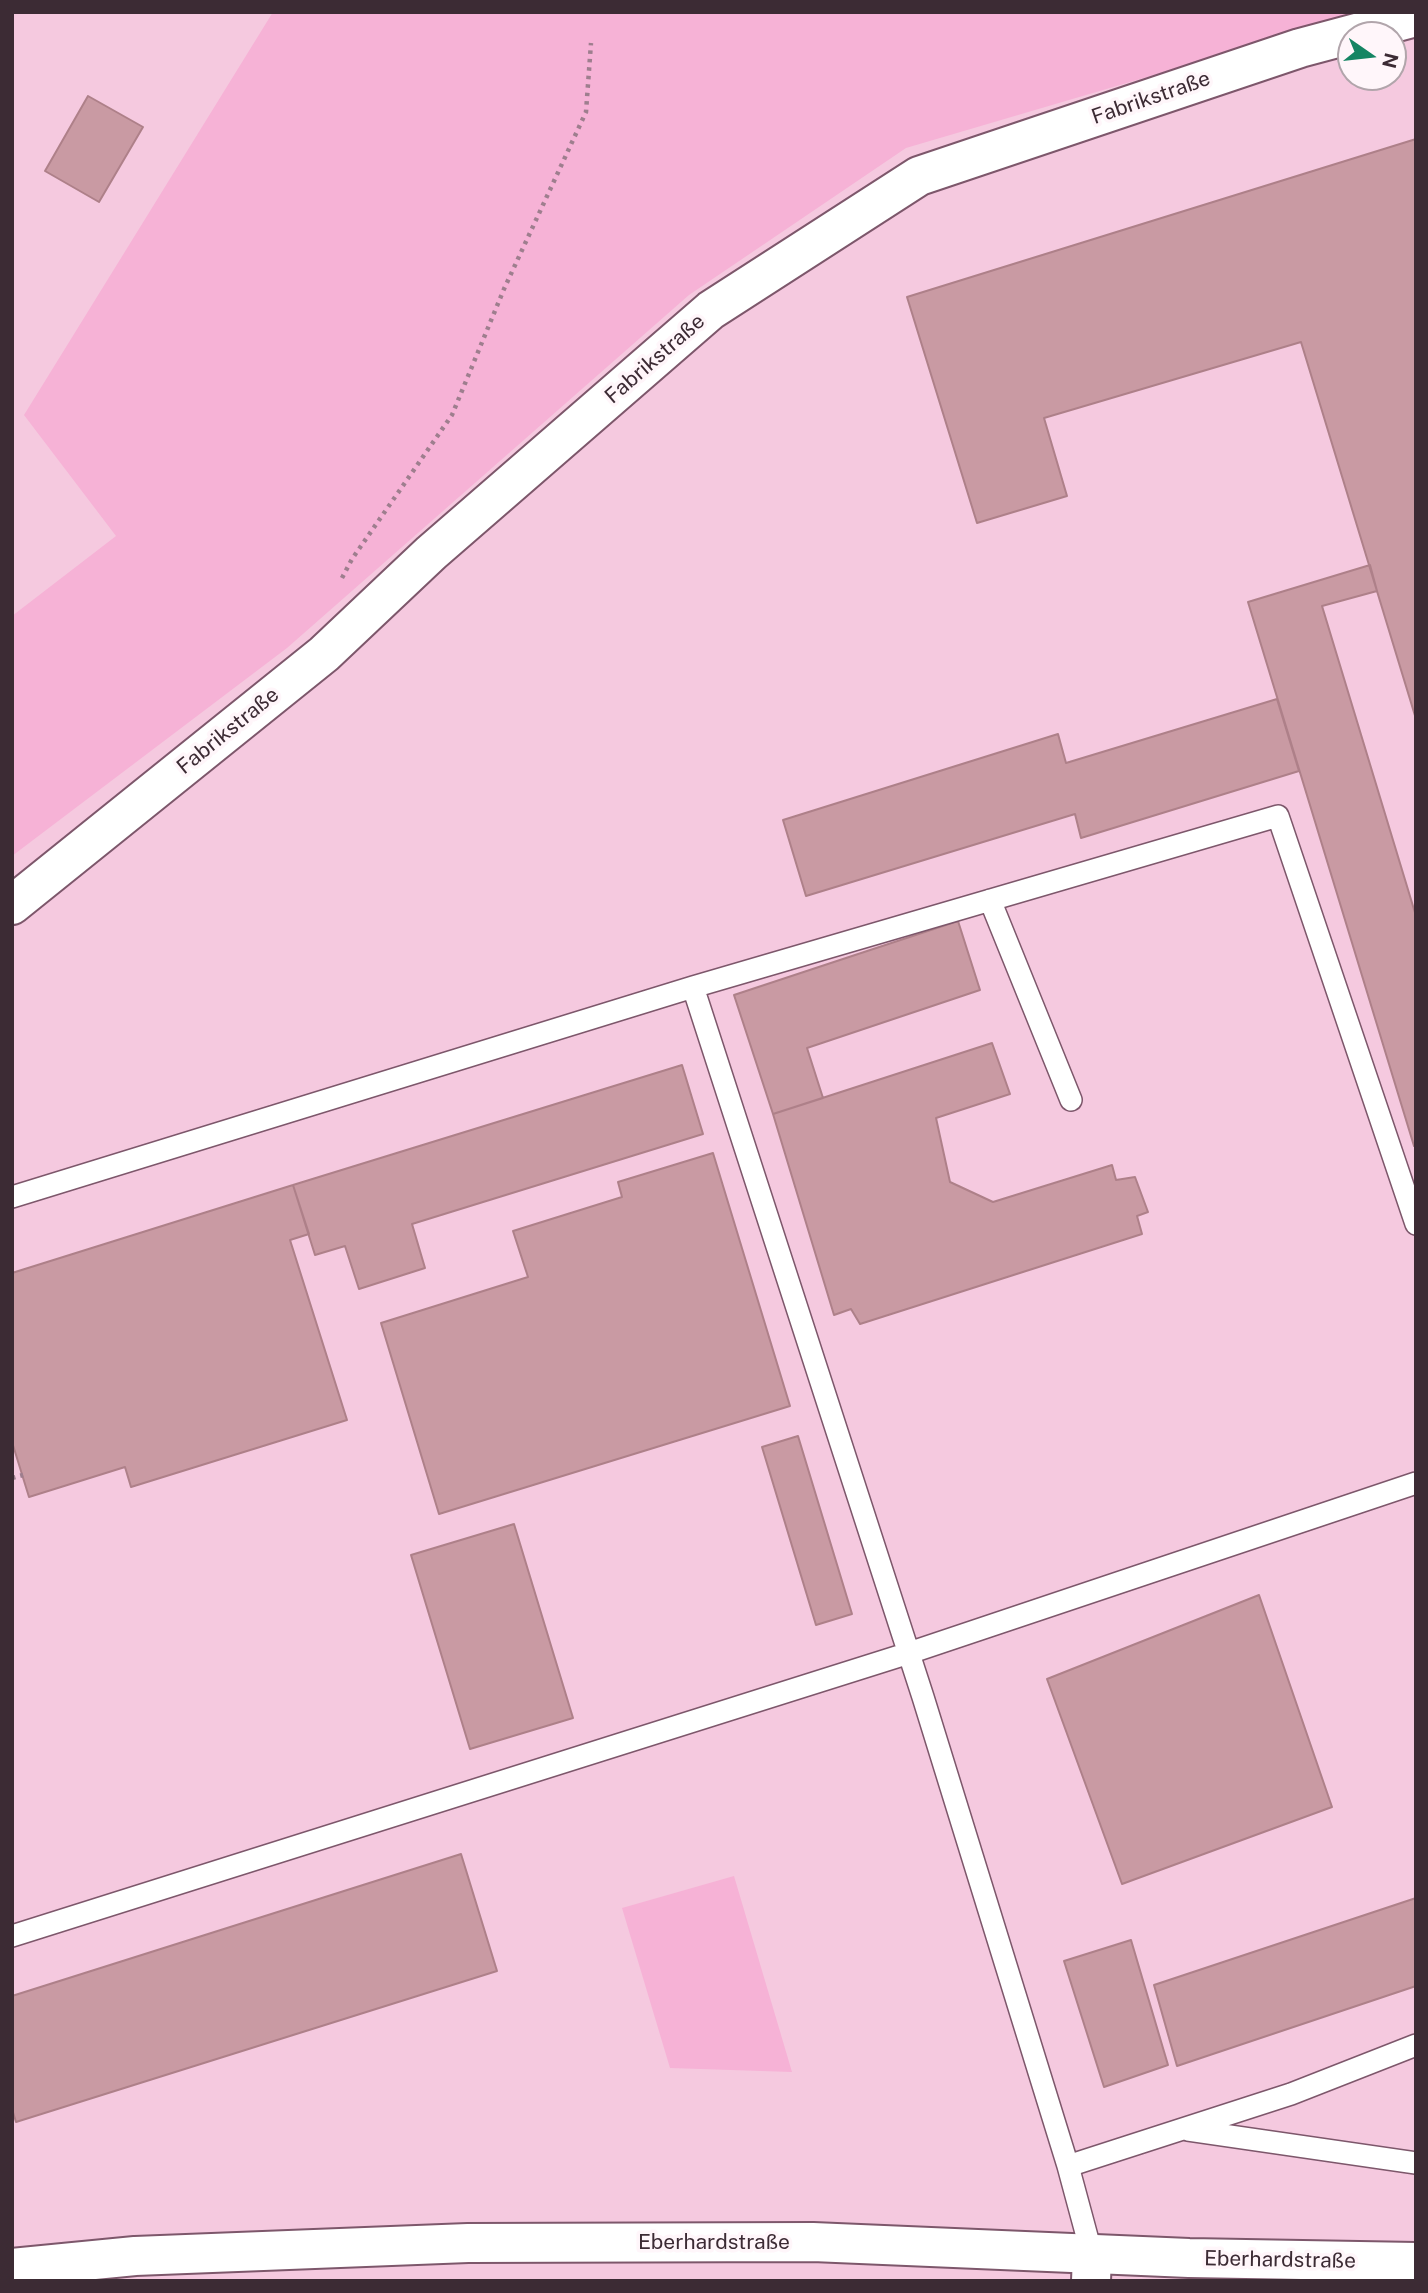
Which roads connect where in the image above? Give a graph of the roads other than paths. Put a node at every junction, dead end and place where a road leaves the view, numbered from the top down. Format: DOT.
graph roads {
  1 [pos="1416,17"];
  2 [pos="990,900"];
  3 [pos="12,905"];
  4 [pos="693,987"];
  5 [pos="1071,1100"];
  6 [pos="12,1197"];
  7 [pos="1416,1224"];
  8 [pos="1416,1483"];
  9 [pos="909,1653"];
  10 [pos="12,1936"];
  11 [pos="1416,2045"];
  12 [pos="1182,2129"];
  13 [pos="1416,2163"];
  14 [pos="1068,2166"];
  15 [pos="1416,2262"];
  16 [pos="12,2268"];
  17 [pos="1092,2268"];
  1 -- 3 [label="street, Fabrikstraße"];
  2 -- 4 [label="lane"];
  2 -- 5 [label="lane"];
  2 -- 7 [label="lane"];
  4 -- 6 [label="lane"];
  4 -- 9 [label="lane"];
  8 -- 9 [label="lane"];
  9 -- 10 [label="lane"];
  9 -- 14 [label="lane"];
  11 -- 12 [label="lane"];
  12 -- 13 [label="lane"];
  12 -- 14 [label="lane"];
  14 -- 17 [label="lane"];
  15 -- 17 [label="street, Eberhardstraße"];
  16 -- 17 [label="street, Eberhardstraße"];
}
